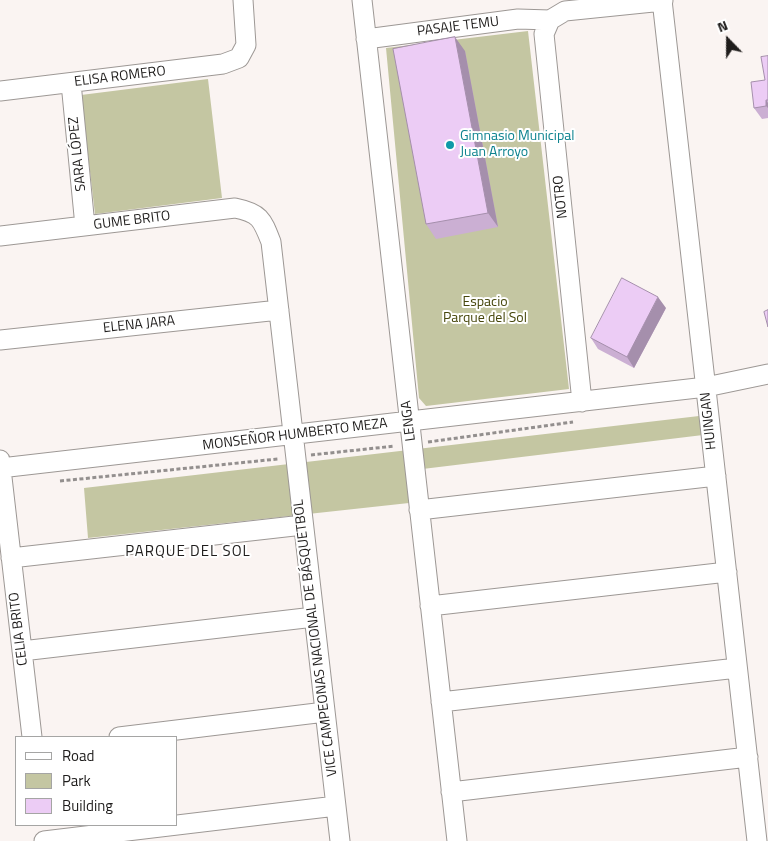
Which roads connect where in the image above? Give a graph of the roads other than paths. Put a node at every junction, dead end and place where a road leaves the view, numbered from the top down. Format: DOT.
graph roads {
  1 [pos="243,0"];
  2 [pos="362,0"];
  3 [pos="663,1"];
  4 [pos="550,20"];
  5 [pos="366,39"];
  6 [pos="71,83"];
  7 [pos="0,91"];
  8 [pos="261,219"];
  9 [pos="85,226"];
  10 [pos="0,236"];
  11 [pos="279,310"];
  12 [pos="0,340"];
  13 [pos="768,374"];
  14 [pos="706,387"];
  15 [pos="582,402"];
  16 [pos="409,422"];
  17 [pos="292,436"];
  18 [pos="0,465"];
  19 [pos="716,476"];
  20 [pos="419,510"];
  21 [pos="303,525"];
  22 [pos="11,558"];
  23 [pos="727,572"];
  24 [pos="430,606"];
  25 [pos="314,617"];
  26 [pos="22,651"];
  27 [pos="737,668"];
  28 [pos="441,702"];
  29 [pos="325,712"];
  30 [pos="32,736"];
  31 [pos="127,736"];
  32 [pos="748,757"];
  33 [pos="451,792"];
  34 [pos="336,806"];
  35 [pos="178,825"];
  36 [pos="42,826"];
  37 [pos="169,826"];
  38 [pos="44,841"];
  39 [pos="340,841"];
  40 [pos="457,841"];
  41 [pos="757,841"];
  1 -- 6 [label="street, ELISA ROMERO"];
  2 -- 5 [label="street, LENGA"];
  3 -- 4 [label="street"];
  3 -- 14 [label="street, HUINGAN"];
  4 -- 5 [label="street, PASAJE TEMU"];
  4 -- 15 [label="street, NOTRO"];
  5 -- 16 [label="street, LENGA"];
  6 -- 7 [label="street, ELISA ROMERO"];
  6 -- 9 [label="street, SARA LÓPEZ"];
  8 -- 9 [label="street, GUME BRITO"];
  8 -- 11 [label="street, VICE CAMPEONAS NACIONAL DE BÁSQUETBOL"];
  9 -- 10 [label="street, GUME BRITO"];
  11 -- 12 [label="street, ELENA JARA"];
  11 -- 17 [label="street, VICE CAMPEONAS NACIONAL DE BÁSQUETBOL"];
  13 -- 14 [label="street, MONSEÑOR HUMBERTO MEZA"];
  14 -- 15 [label="street, MONSEÑOR HUMBERTO MEZA"];
  14 -- 19 [label="street, HUINGAN"];
  15 -- 16 [label="street, MONSEÑOR HUMBERTO MEZA"];
  16 -- 17 [label="street, MONSEÑOR HUMBERTO MEZA"];
  16 -- 20 [label="street, LENGA"];
  17 -- 18 [label="street, MONSEÑOR HUMBERTO MEZA"];
  17 -- 21 [label="street, VICE CAMPEONAS NACIONAL DE BÁSQUETBOL"];
  18 -- 22 [label="street, CELIA BRITO"];
  19 -- 20 [label="street"];
  19 -- 23 [label="street, HUINGAN"];
  20 -- 24 [label="street, LENGA"];
  21 -- 22 [label="street"];
  21 -- 25 [label="street, VICE CAMPEONAS NACIONAL DE BÁSQUETBOL"];
  22 -- 26 [label="street, CELIA BRITO"];
  23 -- 24 [label="street"];
  23 -- 27 [label="street, HUINGAN"];
  24 -- 28 [label="street, LENGA"];
  25 -- 26 [label="street"];
  25 -- 29 [label="street, VICE CAMPEONAS NACIONAL DE BÁSQUETBOL"];
  26 -- 30 [label="street, CELIA BRITO"];
  27 -- 28 [label="street"];
  27 -- 32 [label="street, HUINGAN"];
  28 -- 33 [label="street, LENGA"];
  29 -- 31 [label="street"];
  29 -- 34 [label="street, VICE CAMPEONAS NACIONAL DE BÁSQUETBOL"];
  32 -- 33 [label="street"];
  32 -- 41 [label="street, HUINGAN"];
  33 -- 40 [label="street, LENGA"];
  34 -- 35 [label="street"];
  34 -- 39 [label="street, VICE CAMPEONAS NACIONAL DE BÁSQUETBOL"];
  36 -- 38 [label="street"];
  37 -- 38 [label="street"];
}
